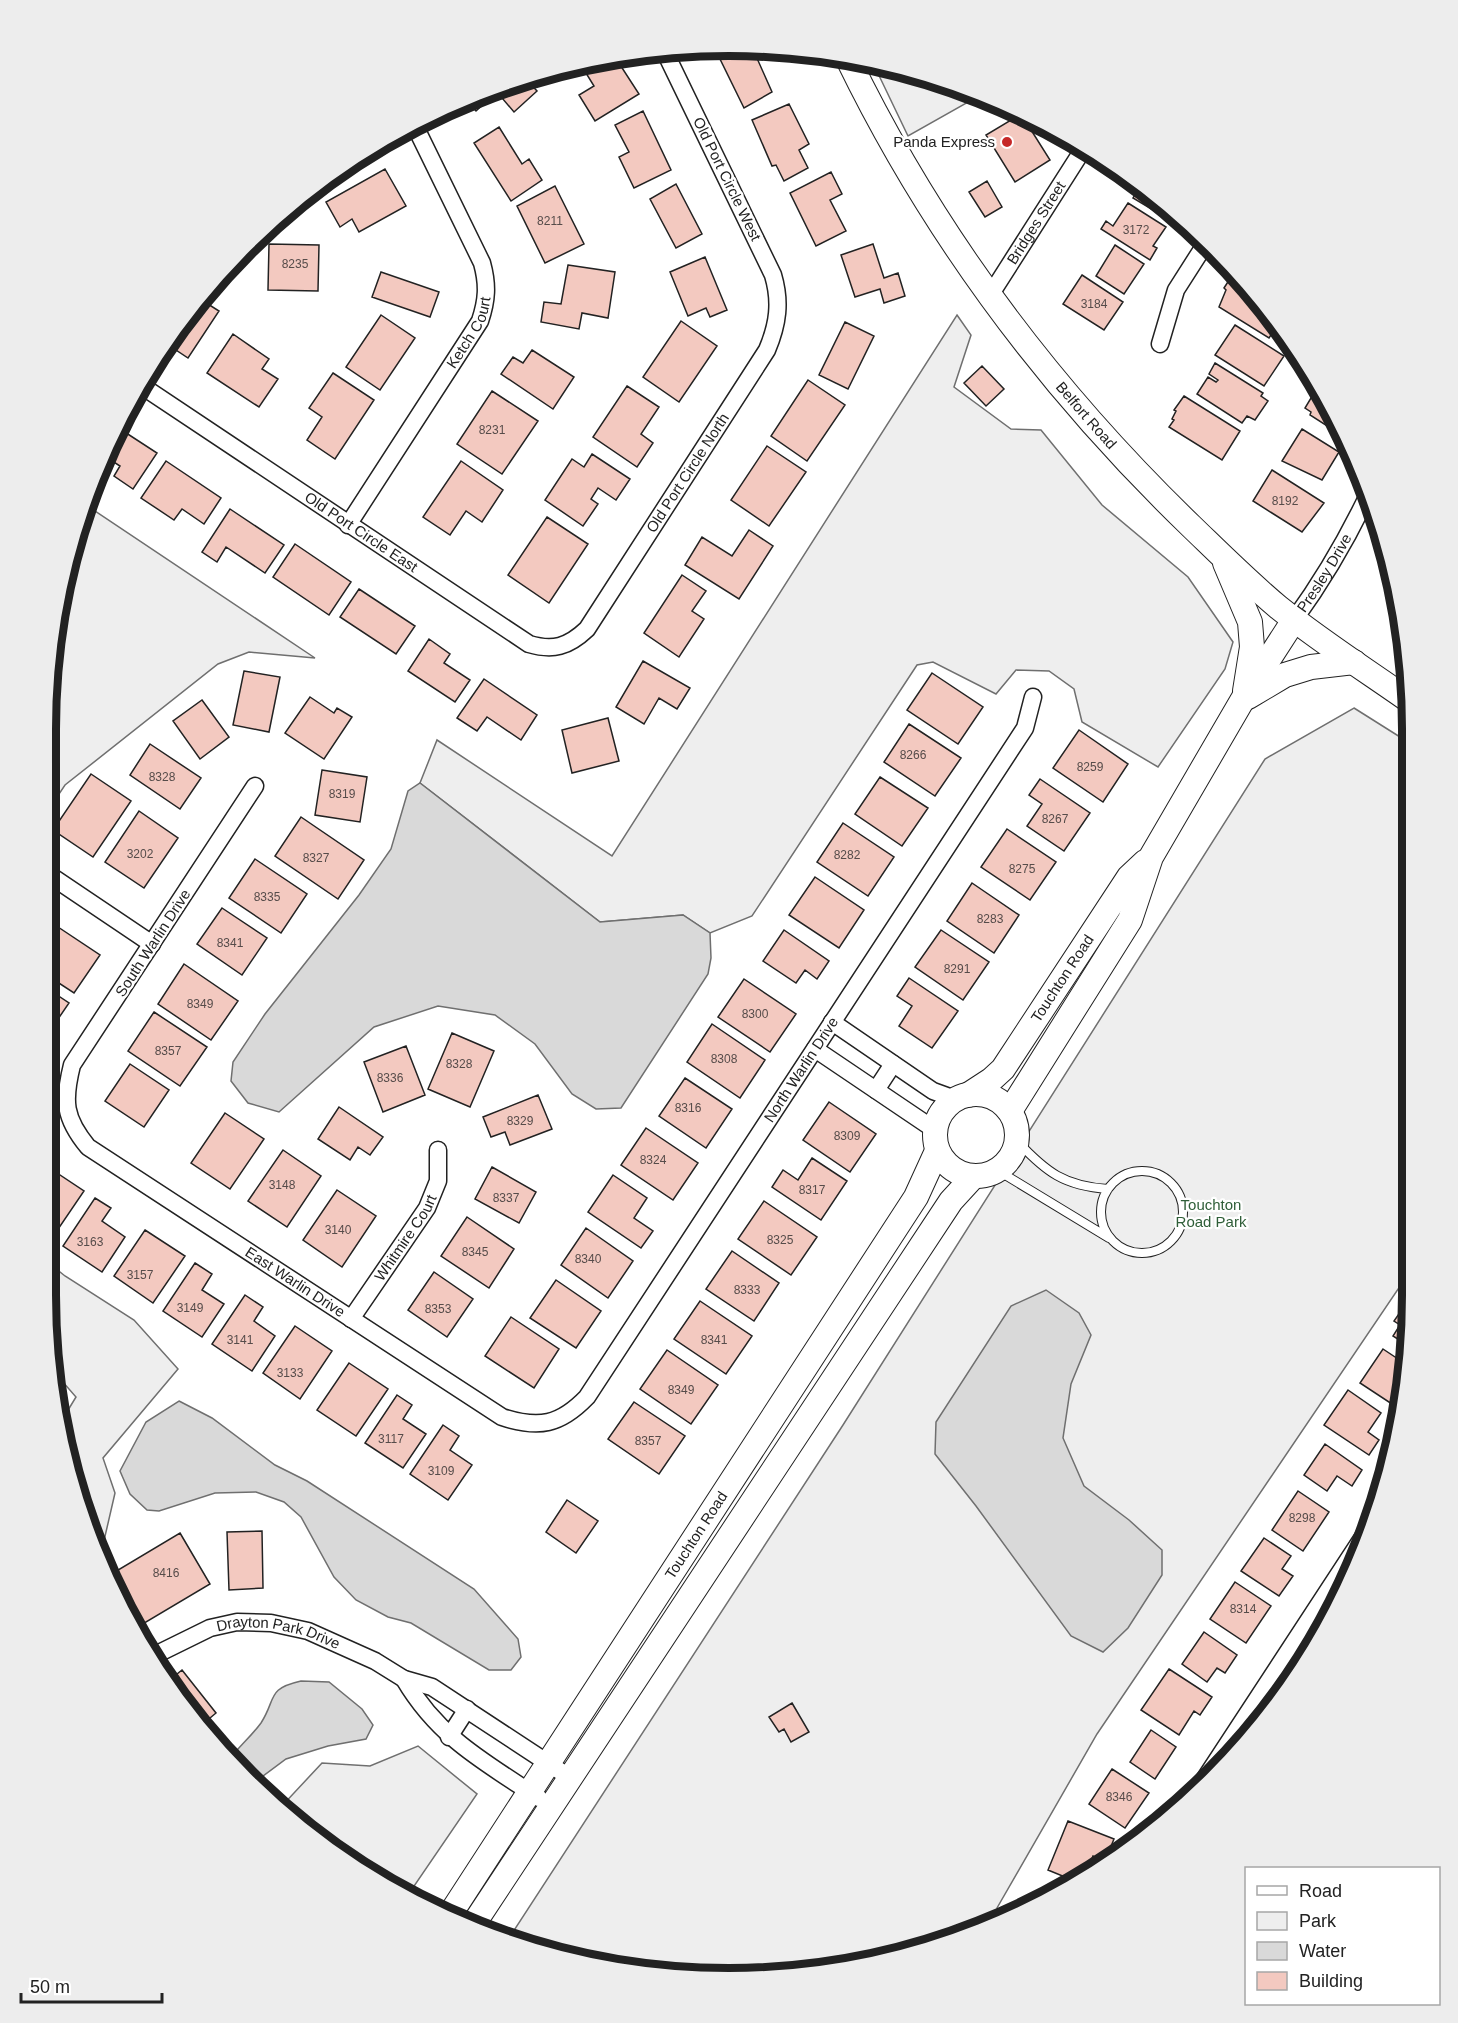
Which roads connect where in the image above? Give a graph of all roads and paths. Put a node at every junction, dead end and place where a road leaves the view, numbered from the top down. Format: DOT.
graph roads {
  1 [pos="668,59"];
  2 [pos="852,67"];
  3 [pos="418,132"];
  4 [pos="1080,155"];
  5 [pos="1202,250"];
  6 [pos="988,297"];
  7 [pos="779,312"];
  8 [pos="1160,344"];
  9 [pos="147,390"];
  10 [pos="1363,504"];
  11 [pos="348,525"];
  12 [pos="1222,556"];
  13 [pos="1294,620"];
  14 [pos="587,629"];
  15 [pos="1354,662"];
  16 [pos="1401,695"];
  17 [pos="1033,697"];
  18 [pos="1243,699"];
  19 [pos="255,786"];
  20 [pos="1151,857"];
  21 [pos="56,879"];
  22 [pos="152,944"];
  23 [pos="832,1022"];
  24 [pos="815,1049"];
  25 [pos="893,1064"];
  26 [pos="876,1090"];
  27 [pos="962,1097"];
  28 [pos="65,1105"];
  29 [pos="1010,1111"];
  30 [pos="936,1141"];
  31 [pos="1017,1141"];
  32 [pos="438,1150"];
  33 [pos="997,1170"];
  34 [pos="974,1177"];
  35 [pos="1108,1188"];
  36 [pos="1110,1238"];
  37 [pos="351,1319"];
  38 [pos="548,1423"];
  39 [pos="1346,1563"];
  40 [pos="160,1653"];
  41 [pos="404,1679"];
  42 [pos="467,1709"];
  43 [pos="449,1737"];
  44 [pos="1223,1751"];
  45 [pos="548,1763"];
  46 [pos="569,1777"];
  47 [pos="529,1792"];
  48 [pos="550,1805"];
  49 [pos="454,1908"];
  50 [pos="477,1918"];
  1 -- 7 [label="street, Old Port Circle West"];
  2 -- 6 [label="street, Belfort Road"];
  3 -- 11 [label="street, Ketch Court"];
  4 -- 6 [label="street, Bridges Street"];
  5 -- 8 [label="street"];
  6 -- 12 [label="street, Belfort Road"];
  7 -- 14 [label="street, Old Port Circle North"];
  9 -- 11 [label="street, Old Port Circle East"];
  10 -- 13 [label="street, Presley Drive"];
  11 -- 14 [label="street, Old Port Circle East"];
  12 -- 13 [label="street, Belfort Road"];
  12 -- 18 [label="street"];
  13 -- 15 [label="street, Belfort Road"];
  13 -- 18 [label="street, Touchton Road"];
  15 -- 16 [label="street, Belfort Road"];
  15 -- 18 [label="street"];
  17 -- 23 [label="street, North Warlin Drive"];
  18 -- 20 [label="street, Touchton Road"];
  19 -- 22 [label="street, South Warlin Drive"];
  20 -- 27 [label="street, Touchton Road"];
  20 -- 29 [label="street, Touchton Road"];
  21 -- 22 [label="street"];
  22 -- 28 [label="street, South Warlin Drive"];
  23 -- 24 [label="street, North Warlin Drive"];
  23 -- 25 [label="street"];
  24 -- 26 [label="street"];
  24 -- 38 [label="street, North Warlin Drive"];
  25 -- 26 [label="street"];
  25 -- 27 [label="street"];
  26 -- 30 [label="street"];
  27 -- 29 [label="street"];
  27 -- 30 [label="street, Touchton Road"];
  28 -- 37 [label="street, East Warlin Drive"];
  29 -- 31 [label="street"];
  30 -- 34 [label="street"];
  30 -- 45 [label="street, Touchton Road"];
  31 -- 33 [label="street"];
  31 -- 35 [label="lane"];
  32 -- 37 [label="street, Whitmire Court"];
  33 -- 34 [label="street, Touchton Road"];
  33 -- 36 [label="lane"];
  34 -- 46 [label="street, Touchton Road"];
  35 -- 36 [label="lane"];
  35 -- 36 [label="lane"];
  37 -- 38 [label="street, East Warlin Drive"];
  39 -- 44 [label="street"];
  40 -- 41 [label="street, Drayton Park Drive"];
  41 -- 42 [label="street"];
  41 -- 43 [label="street"];
  42 -- 43 [label="street"];
  42 -- 45 [label="street"];
  43 -- 47 [label="street"];
  45 -- 46 [label="street"];
  45 -- 47 [label="street, Touchton Road"];
  46 -- 48 [label="street, Touchton Road"];
  47 -- 48 [label="street"];
  47 -- 49 [label="street, Touchton Road"];
  48 -- 50 [label="street, Touchton Road"];
}
